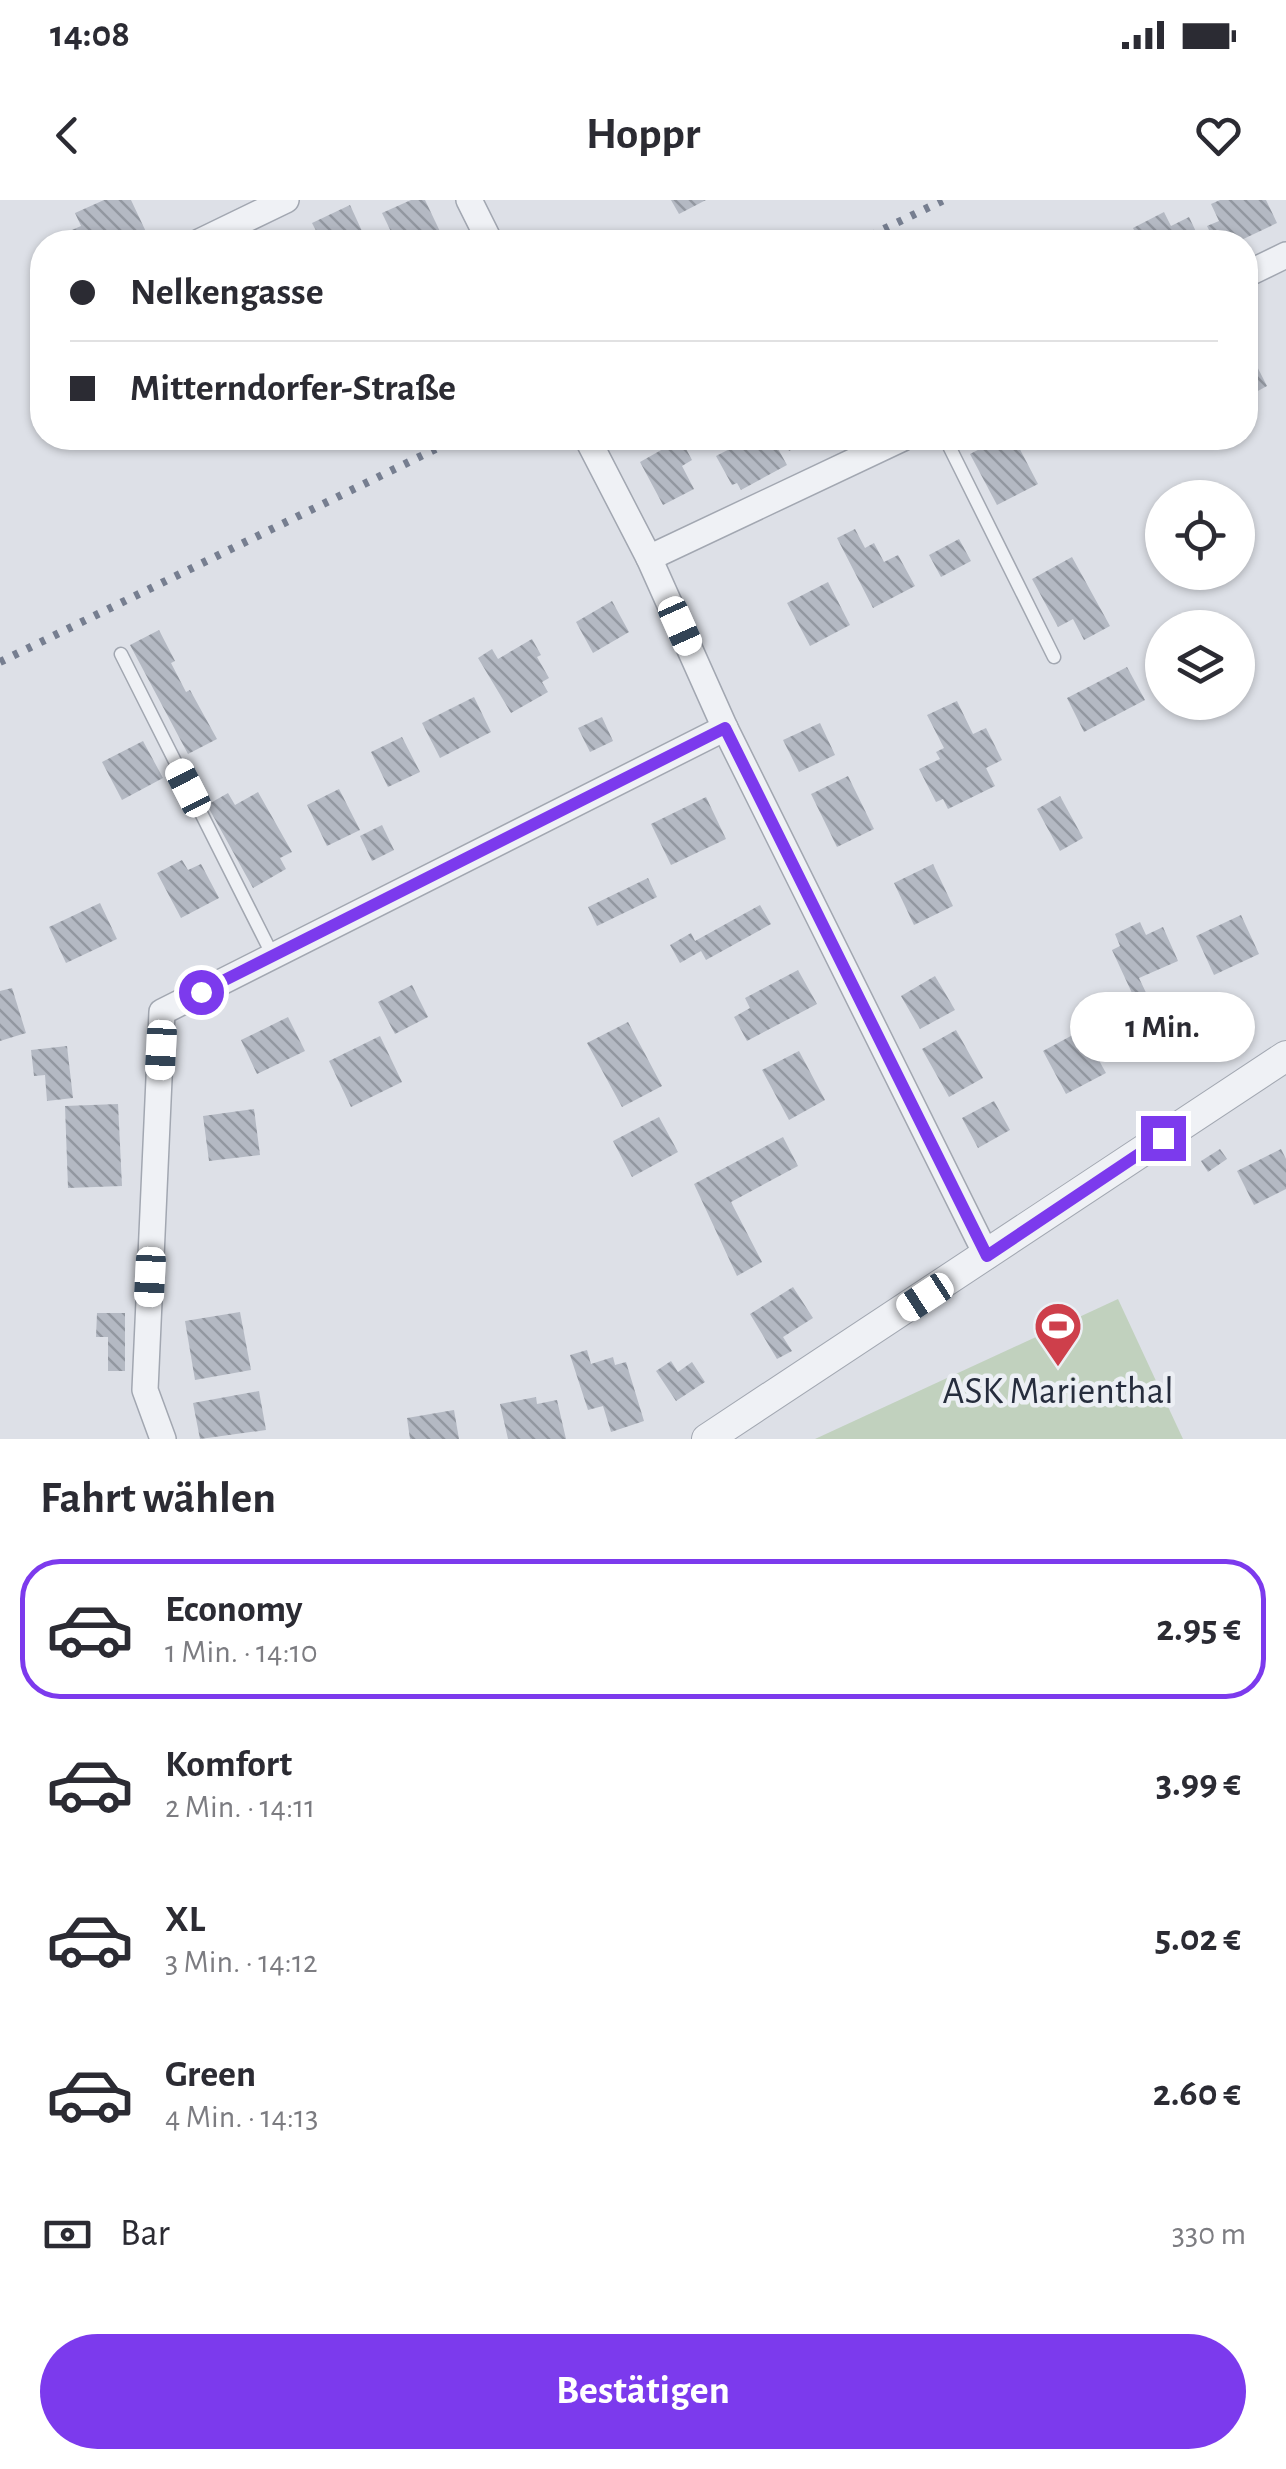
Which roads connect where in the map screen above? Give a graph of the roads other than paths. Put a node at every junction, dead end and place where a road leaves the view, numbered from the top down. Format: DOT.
graph roads {
  1 [pos="286,200"];
  2 [pos="469,200"];
  3 [pos="224,230"];
  4 [pos="484,230"];
  5 [pos="1286,256"];
  6 [pos="1258,269"];
  7 [pos="593,450"];
  8 [pos="878,450"];
  9 [pos="950,450"];
  10 [pos="649,558"];
  11 [pos="121,654"];
  12 [pos="1054,657"];
  13 [pos="725,728"];
  14 [pos="274,956"];
  15 [pos="1286,1056"];
  16 [pos="987,1256"];
  17 [pos="163,1439"];
  18 [pos="708,1439"];
  1 -- 3 [label="street"];
  2 -- 4 [label="street"];
  5 -- 6 [label="street"];
  7 -- 10 [label="street"];
  8 -- 10 [label="street"];
  9 -- 12 [label="lane"];
  10 -- 13 [label="street"];
  11 -- 14 [label="lane"];
  13 -- 14 [label="street"];
  13 -- 16 [label="street"];
  14 -- 17 [label="street"];
  15 -- 16 [label="street"];
  16 -- 18 [label="street"];
}
